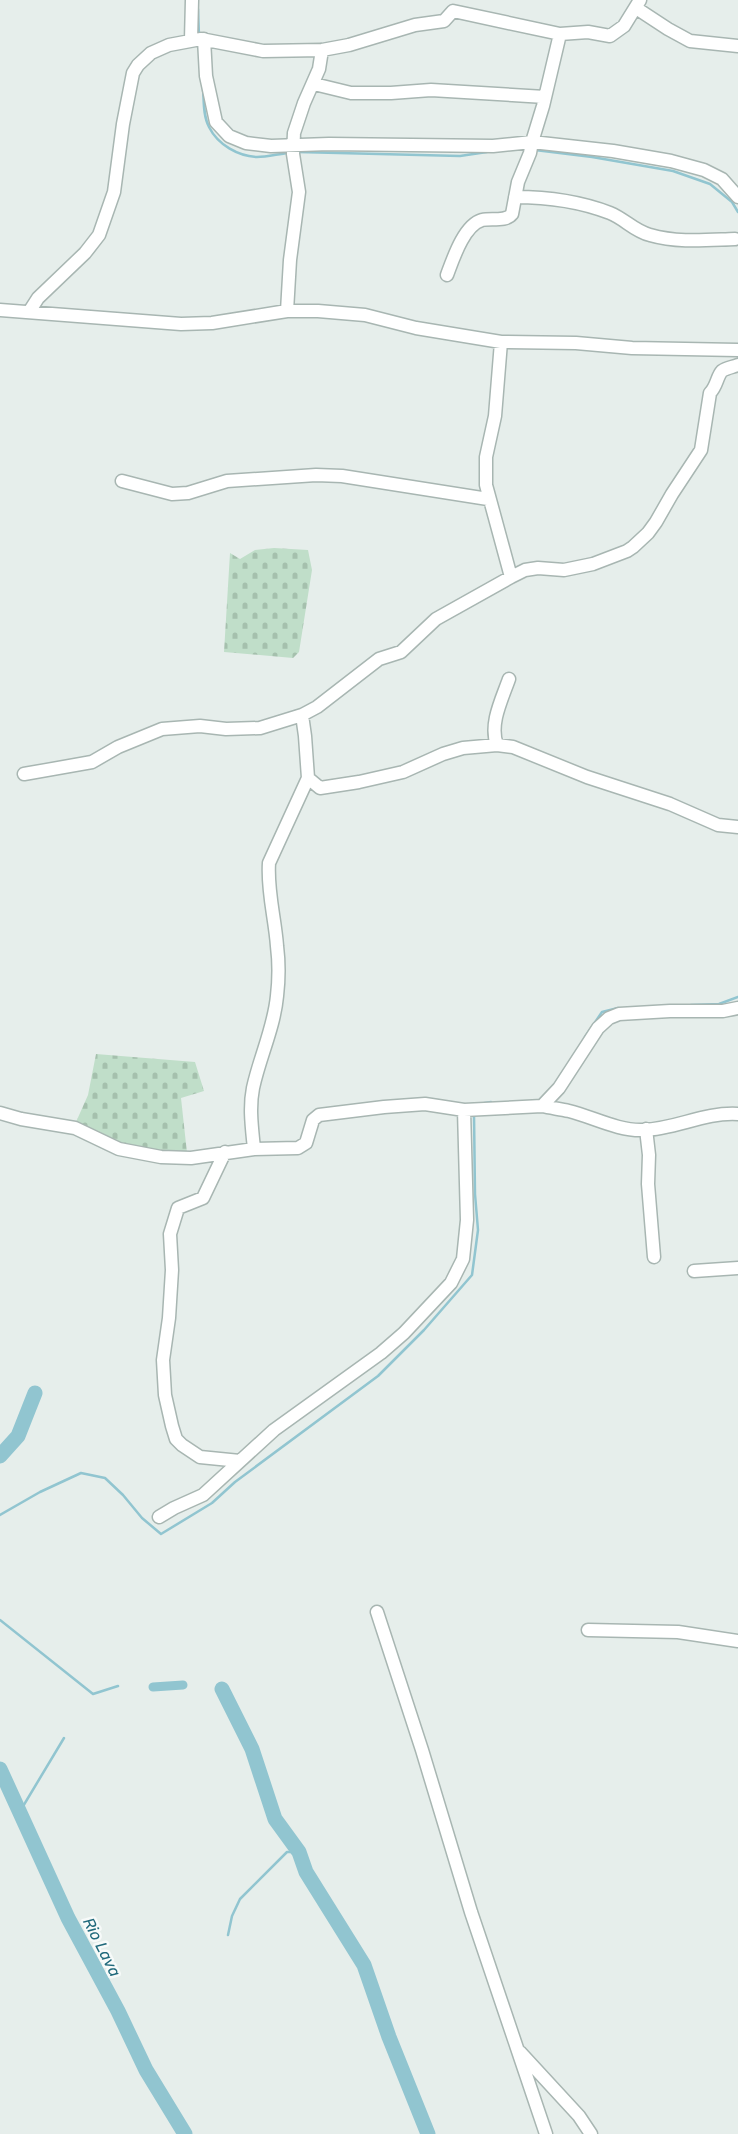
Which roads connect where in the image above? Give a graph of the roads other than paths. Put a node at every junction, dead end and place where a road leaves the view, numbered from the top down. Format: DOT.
graph roads {
  1 [pos="192,0"];
  2 [pos="638,4"];
  3 [pos="454,6"];
  4 [pos="560,34"];
  5 [pos="198,39"];
  6 [pos="738,46"];
  7 [pos="322,50"];
  8 [pos="314,84"];
  9 [pos="545,97"];
  10 [pos="531,147"];
  11 [pos="293,150"];
  12 [pos="515,197"];
  13 [pos="738,197"];
  14 [pos="735,239"];
  15 [pos="447,275"];
  16 [pos="0,310"];
  17 [pos="287,311"];
  18 [pos="29,312"];
  19 [pos="501,342"];
  20 [pos="738,350"];
  21 [pos="738,365"];
  22 [pos="122,480"];
  23 [pos="488,499"];
  24 [pos="511,577"];
  25 [pos="509,679"];
  26 [pos="302,715"];
  27 [pos="497,746"];
  28 [pos="24,774"];
  29 [pos="308,778"];
  30 [pos="738,827"];
  31 [pos="738,1008"];
  32 [pos="542,1106"];
  33 [pos="464,1110"];
  34 [pos="0,1113"];
  35 [pos="738,1114"];
  36 [pos="646,1129"];
  37 [pos="254,1148"];
  38 [pos="225,1152"];
  39 [pos="654,1257"];
  40 [pos="738,1268"];
  41 [pos="694,1271"];
  42 [pos="240,1461"];
  43 [pos="159,1517"];
  44 [pos="376,1612"];
  45 [pos="588,1630"];
  46 [pos="738,1641"];
  47 [pos="517,2049"];
  48 [pos="546,2134"];
  49 [pos="591,2134"];
  1 -- 5 [label="street"];
  2 -- 4 [label="street"];
  2 -- 6 [label="street"];
  3 -- 4 [label="street"];
  3 -- 7 [label="street"];
  4 -- 9 [label="street"];
  5 -- 7 [label="street"];
  5 -- 11 [label="street"];
  5 -- 18 [label="street"];
  7 -- 8 [label="street"];
  8 -- 9 [label="street"];
  8 -- 11 [label="street"];
  9 -- 10 [label="street"];
  10 -- 11 [label="street"];
  10 -- 12 [label="street"];
  10 -- 13 [label="street"];
  11 -- 17 [label="street"];
  12 -- 14 [label="street"];
  12 -- 15 [label="street"];
  16 -- 18 [label="street"];
  17 -- 18 [label="street"];
  17 -- 19 [label="street"];
  19 -- 20 [label="street"];
  19 -- 23 [label="street"];
  21 -- 24 [label="street"];
  22 -- 23 [label="street"];
  23 -- 24 [label="street"];
  24 -- 26 [label="street"];
  25 -- 27 [label="street"];
  26 -- 28 [label="street"];
  26 -- 29 [label="street"];
  27 -- 29 [label="street"];
  27 -- 30 [label="street"];
  29 -- 37 [label="street"];
  31 -- 32 [label="street"];
  32 -- 33 [label="street"];
  32 -- 36 [label="street"];
  33 -- 37 [label="street"];
  33 -- 42 [label="street"];
  34 -- 38 [label="street"];
  35 -- 36 [label="street"];
  36 -- 39 [label="street"];
  37 -- 38 [label="street"];
  38 -- 42 [label="street"];
  40 -- 41 [label="street"];
  42 -- 43 [label="street"];
  44 -- 47 [label="street"];
  45 -- 46 [label="street"];
  47 -- 48 [label="street"];
  47 -- 49 [label="street"];
}
